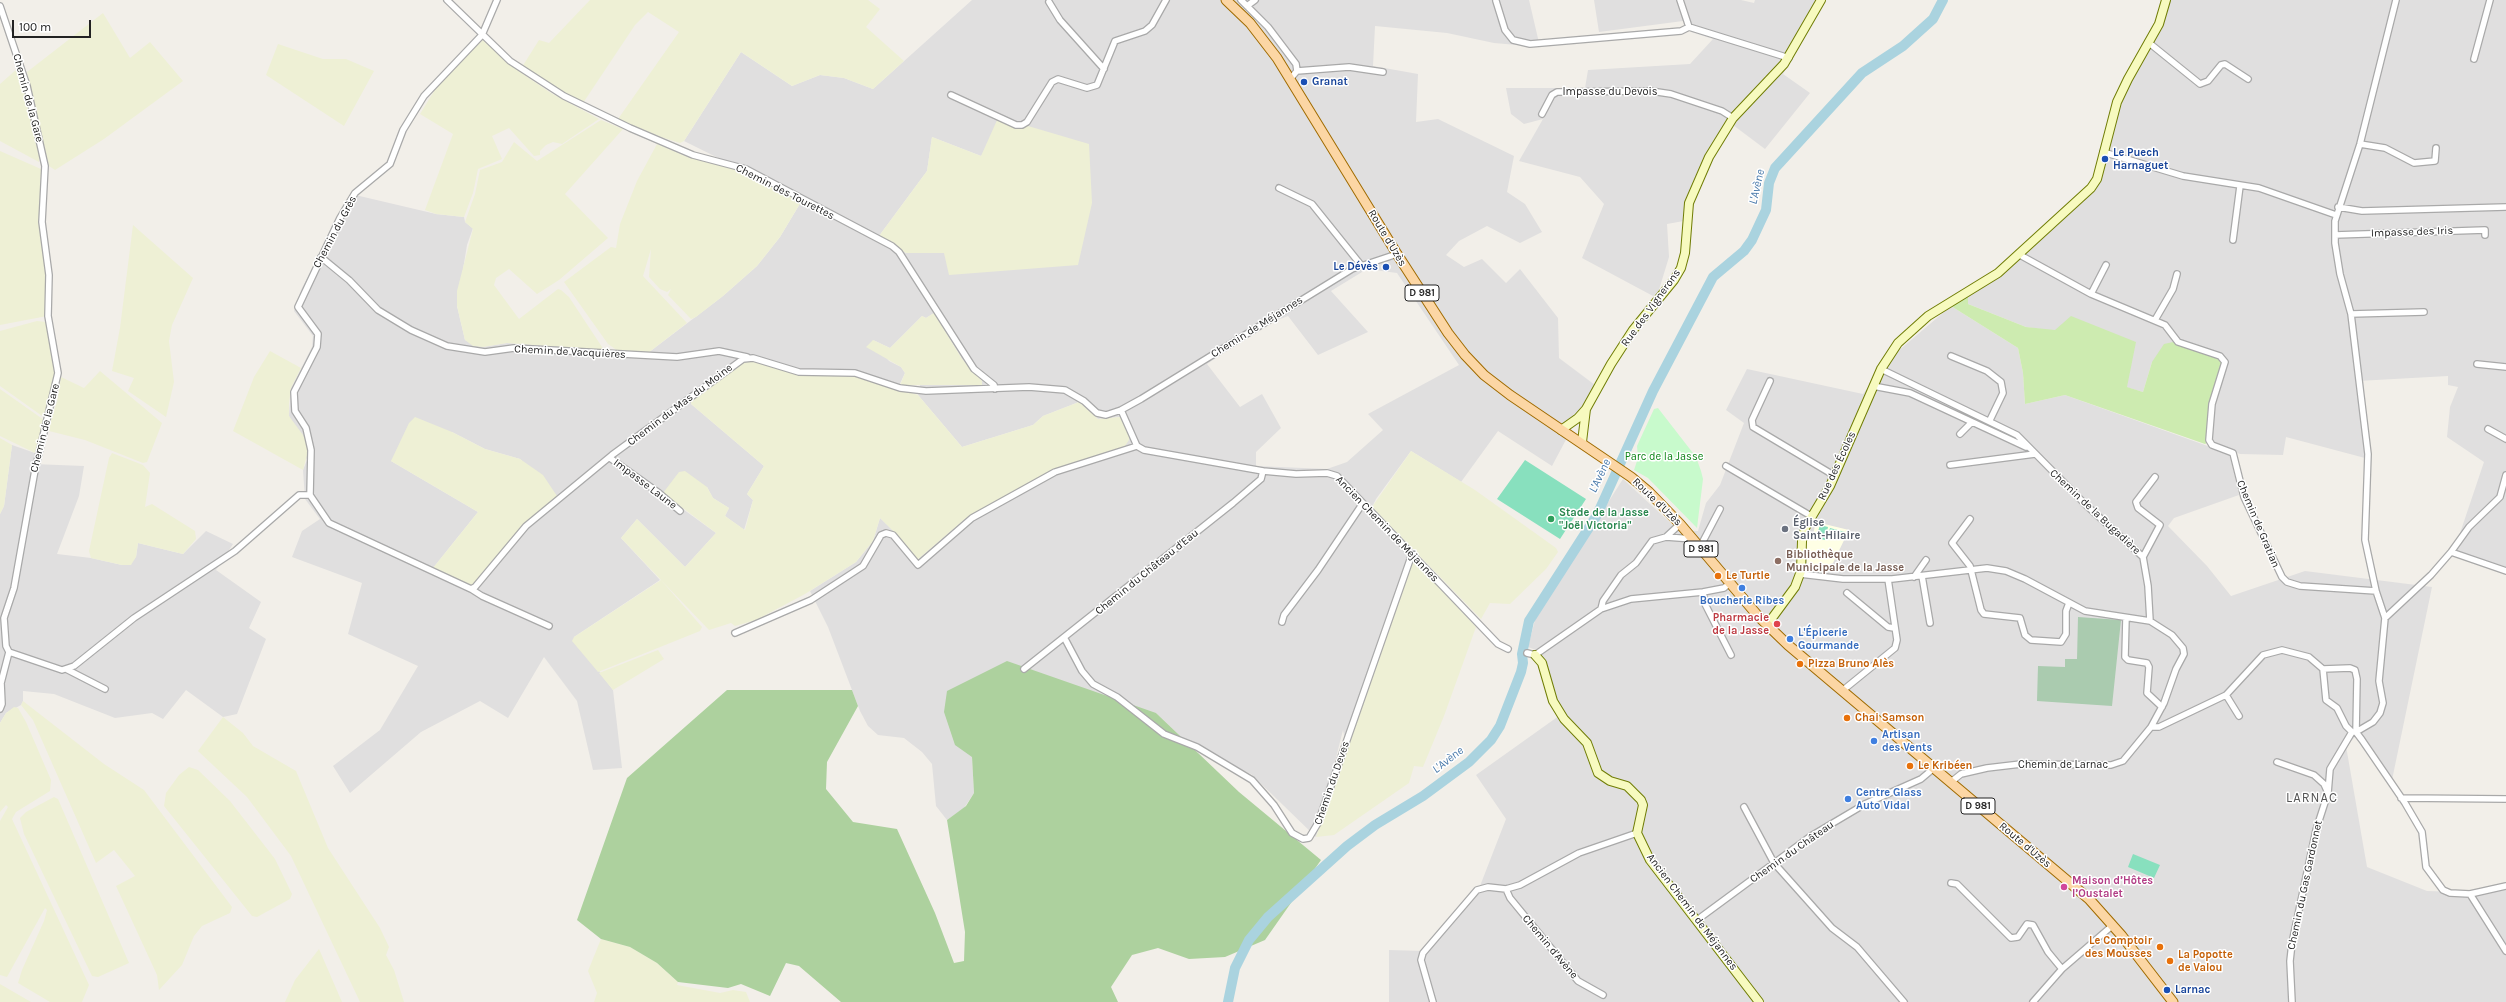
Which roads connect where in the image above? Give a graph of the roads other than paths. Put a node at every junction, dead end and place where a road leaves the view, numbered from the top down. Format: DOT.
graph roads {
  1 [pos="447,0"];
  2 [pos="497,0"];
  3 [pos="1166,0"];
  4 [pos="1226,0"];
  5 [pos="1241,0"];
  6 [pos="1255,0"];
  7 [pos="1680,0"];
  8 [pos="1821,0"];
  9 [pos="2166,0"];
  10 [pos="2396,0"];
  11 [pos="2490,0"];
  12 [pos="1496,1"];
  13 [pos="1049,2"];
  14 [pos="0,6"];
  15 [pos="1247,6"];
  16 [pos="1689,28"];
  17 [pos="482,35"];
  18 [pos="2148,42"];
  19 [pos="1789,58"];
  20 [pos="2474,60"];
  21 [pos="1104,69"];
  22 [pos="1383,72"];
  23 [pos="1294,74"];
  24 [pos="2248,79"];
  25 [pos="951,95"];
  26 [pos="1542,114"];
  27 [pos="1732,118"];
  28 [pos="2360,144"];
  29 [pos="2436,148"];
  30 [pos="2103,152"];
  31 [pos="2240,186"];
  32 [pos="1279,188"];
  33 [pos="2338,207"];
  34 [pos="2506,207"];
  35 [pos="2336,215"];
  36 [pos="2335,235"];
  37 [pos="2485,235"];
  38 [pos="2233,240"];
  39 [pos="1397,254"];
  40 [pos="2020,255"];
  41 [pos="321,257"];
  42 [pos="1361,265"];
  43 [pos="2106,265"];
  44 [pos="2177,274"];
  45 [pos="2090,294"];
  46 [pos="2424,312"];
  47 [pos="2351,314"];
  48 [pos="2154,320"];
  49 [pos="1951,356"];
  50 [pos="753,358"];
  51 [pos="2477,364"];
  52 [pos="2506,367"];
  53 [pos="1881,369"];
  54 [pos="1770,381"];
  55 [pos="1873,386"];
  56 [pos="995,389"];
  57 [pos="1586,409"];
  58 [pos="1121,410"];
  59 [pos="1990,420"];
  60 [pos="1972,422"];
  61 [pos="2488,429"];
  62 [pos="1561,430"];
  63 [pos="1960,434"];
  64 [pos="2506,439"];
  65 [pos="1582,442"];
  66 [pos="1136,446"];
  67 [pos="2029,448"];
  68 [pos="2035,454"];
  69 [pos="610,458"];
  70 [pos="1950,465"];
  71 [pos="1726,466"];
  72 [pos="1263,471"];
  73 [pos="2506,475"];
  74 [pos="1835,476"];
  75 [pos="2155,477"];
  76 [pos="310,495"];
  77 [pos="2503,496"];
  78 [pos="1363,503"];
  79 [pos="1720,508"];
  80 [pos="680,511"];
  81 [pos="1811,516"];
  82 [pos="1970,519"];
  83 [pos="1680,524"];
  84 [pos="1666,537"];
  85 [pos="1693,539"];
  86 [pos="1700,547"];
  87 [pos="2451,552"];
  88 [pos="1412,554"];
  89 [pos="2143,557"];
  90 [pos="1926,560"];
  91 [pos="1971,569"];
  92 [pos="2506,571"];
  93 [pos="1800,574"];
  94 [pos="1922,576"];
  95 [pos="1914,577"];
  96 [pos="1888,579"];
  97 [pos="1730,583"];
  98 [pos="471,589"];
  99 [pos="1703,592"];
  100 [pos="2376,592"];
  101 [pos="1847,593"];
  102 [pos="2069,603"];
  103 [pos="1601,609"];
  104 [pos="2,618"];
  105 [pos="2126,618"];
  106 [pos="2385,618"];
  107 [pos="2150,621"];
  108 [pos="1282,622"];
  109 [pos="1930,623"];
  110 [pos="549,626"];
  111 [pos="1767,626"];
  112 [pos="1894,628"];
  113 [pos="735,633"];
  114 [pos="1064,639"];
  115 [pos="1508,649"];
  116 [pos="9,652"];
  117 [pos="1531,654"];
  118 [pos="1731,655"];
  119 [pos="66,669"];
  120 [pos="1024,669"];
  121 [pos="2323,669"];
  122 [pos="105,690"];
  123 [pos="0,691"];
  124 [pos="1842,691"];
  125 [pos="2226,695"];
  126 [pos="2162,707"];
  127 [pos="0,709"];
  128 [pos="2239,716"];
  129 [pos="2151,727"];
  130 [pos="2354,732"];
  131 [pos="2277,762"];
  132 [pos="1934,768"];
  133 [pos="1950,782"];
  134 [pos="2328,793"];
  135 [pos="2402,798"];
  136 [pos="2506,800"];
  137 [pos="1744,807"];
  138 [pos="1637,833"];
  139 [pos="1774,863"];
  140 [pos="1951,883"];
  141 [pos="2506,886"];
  142 [pos="1506,889"];
  143 [pos="2470,894"];
  144 [pos="1697,920"];
  145 [pos="2113,925"];
  146 [pos="2506,951"];
  147 [pos="2062,969"];
  148 [pos="1603,995"];
  149 [pos="1433,1002"];
  150 [pos="1759,1002"];
  151 [pos="1904,1002"];
  152 [pos="2033,1002"];
  153 [pos="2173,1002"];
  154 [pos="2292,1002"];
  1 -- 17 [label="street, Chemin des Tourettes"];
  2 -- 17 [label="street, Chemin du Grès"];
  3 -- 21 [label="street"];
  4 -- 23 [label="main road, Route d'Uzès / D 981"];
  5 -- 15 [label="street"];
  6 -- 15 [label="street"];
  7 -- 16 [label="street"];
  8 -- 19 [label="street, Rue des Vignerons"];
  9 -- 18 [label="street, Rue des Écoles"];
  10 -- 28 [label="street"];
  11 -- 20 [label="street"];
  12 -- 16 [label="street"];
  13 -- 21 [label="street"];
  14 -- 104 [label="street, Chemin de la Gare"];
  15 -- 23 [label="street"];
  16 -- 19 [label="street"];
  17 -- 41 [label="street, Chemin du Grès"];
  17 -- 56 [label="street, Chemin des Tourettes"];
  18 -- 24 [label="street"];
  18 -- 30 [label="street, Rue des Écoles"];
  19 -- 27 [label="street, Rue des Vignerons"];
  21 -- 25 [label="street"];
  22 -- 23 [label="street"];
  23 -- 39 [label="main road, Route d'Uzès / D 981"];
  26 -- 27 [label="street, Impasse du Devois"];
  27 -- 57 [label="street, Rue des Vignerons"];
  28 -- 29 [label="street"];
  28 -- 33 [label="street"];
  30 -- 31 [label="street"];
  30 -- 40 [label="street, Rue des Écoles"];
  31 -- 35 [label="street"];
  31 -- 38 [label="street"];
  32 -- 42 [label="street"];
  33 -- 34 [label="street"];
  33 -- 35 [label="street"];
  35 -- 36 [label="street"];
  36 -- 37 [label="street, Impasse des Iris"];
  36 -- 47 [label="street"];
  39 -- 42 [label="street, Chemin de Méjannes"];
  39 -- 62 [label="main road, Route d'Uzès / D 981"];
  40 -- 45 [label="street, Chemin de Gratian"];
  40 -- 53 [label="street, Rue des Écoles"];
  41 -- 50 [label="street, Chemin de Vacquières"];
  41 -- 76 [label="street, Chemin du Grès"];
  42 -- 58 [label="street, Chemin de Méjannes"];
  43 -- 45 [label="street"];
  44 -- 48 [label="street"];
  45 -- 48 [label="street, Chemin de Gratian"];
  46 -- 47 [label="street"];
  47 -- 100 [label="street"];
  48 -- 100 [label="street, Chemin de Gratian"];
  49 -- 59 [label="street"];
  50 -- 56 [label="street"];
  50 -- 69 [label="street, Chemin du Mas du Moine"];
  51 -- 52 [label="street"];
  53 -- 55 [label="street, Rue des Écoles"];
  53 -- 59 [label="street, Chemin de la Bugadière"];
  54 -- 74 [label="street"];
  55 -- 60 [label="street"];
  55 -- 74 [label="street, Rue des Écoles"];
  56 -- 58 [label="street"];
  57 -- 62 [label="street, Rue des Vignerons"];
  57 -- 65 [label="street, Rue des Vignerons"];
  58 -- 66 [label="street"];
  59 -- 67 [label="street, Chemin de la Bugadière"];
  60 -- 63 [label="street"];
  60 -- 67 [label="street"];
  61 -- 64 [label="street"];
  62 -- 65 [label="main road, Route d'Uzès / D 981"];
  65 -- 83 [label="main road, Route d'Uzès / D 981"];
  66 -- 72 [label="street, Ancien Chemin de Méjannes"];
  66 -- 113 [label="street"];
  67 -- 68 [label="street, Chemin de la Bugadière"];
  68 -- 70 [label="street"];
  68 -- 89 [label="street, Chemin de la Bugadière"];
  69 -- 80 [label="street, Impasse Laune"];
  69 -- 98 [label="street, Chemin du Mas du Moine"];
  71 -- 81 [label="street"];
  72 -- 78 [label="street, Ancien Chemin de Méjannes"];
  72 -- 114 [label="street, Chemin du Château d'Eau"];
  73 -- 77 [label="street"];
  74 -- 81 [label="street, Rue des Écoles"];
  75 -- 89 [label="street"];
  76 -- 98 [label="street"];
  76 -- 119 [label="street"];
  77 -- 87 [label="street"];
  78 -- 88 [label="street, Ancien Chemin de Méjannes"];
  78 -- 108 [label="street"];
  79 -- 86 [label="street"];
  81 -- 93 [label="street, Rue des Écoles"];
  82 -- 91 [label="street"];
  83 -- 84 [label="street"];
  83 -- 85 [label="main road, Route d'Uzès / D 981"];
  84 -- 85 [label="street"];
  84 -- 103 [label="street"];
  85 -- 86 [label="main road, Route d'Uzès / D 981"];
  86 -- 97 [label="main road, Route d'Uzès / D 981"];
  87 -- 92 [label="street"];
  87 -- 106 [label="street"];
  88 -- 114 [label="street, Chemin du Deves"];
  88 -- 115 [label="street, Ancien Chemin de Méjannes"];
  89 -- 107 [label="street, Chemin de la Bugadière"];
  90 -- 95 [label="street"];
  91 -- 94 [label="street"];
  91 -- 102 [label="street"];
  91 -- 102 [label="street"];
  93 -- 96 [label="street"];
  93 -- 111 [label="street, Rue des Écoles"];
  94 -- 95 [label="street"];
  94 -- 109 [label="street"];
  95 -- 96 [label="street"];
  96 -- 112 [label="street"];
  97 -- 99 [label="street"];
  97 -- 111 [label="main road, Route d'Uzès / D 981"];
  98 -- 110 [label="street"];
  99 -- 103 [label="street"];
  99 -- 118 [label="street"];
  100 -- 106 [label="street"];
  101 -- 112 [label="street"];
  102 -- 105 [label="street"];
  103 -- 117 [label="street"];
  104 -- 116 [label="street, Chemin de la Gare"];
  105 -- 107 [label="street"];
  105 -- 126 [label="street"];
  106 -- 130 [label="street"];
  107 -- 126 [label="street"];
  111 -- 124 [label="main road, Route d'Uzès / D 981"];
  112 -- 124 [label="street"];
  114 -- 120 [label="street, Chemin du Château d'Eau"];
  116 -- 119 [label="street"];
  116 -- 123 [label="street, Chemin de la Gare"];
  117 -- 138 [label="street"];
  119 -- 122 [label="street"];
  121 -- 125 [label="street"];
  121 -- 130 [label="street"];
  121 -- 130 [label="street"];
  123 -- 127 [label="street, Chemin de la Gare"];
  124 -- 132 [label="main road, Route d'Uzès / D 981"];
  125 -- 128 [label="street"];
  125 -- 129 [label="street"];
  126 -- 129 [label="street"];
  129 -- 133 [label="street, Chemin de Larnac"];
  130 -- 134 [label="street, Chemin du Gas Gardonnet"];
  130 -- 135 [label="street"];
  131 -- 134 [label="street"];
  132 -- 133 [label="main road, Route d'Uzès / D 981"];
  132 -- 139 [label="street, Chemin du Château"];
  133 -- 145 [label="main road, Route d'Uzès / D 981"];
  134 -- 154 [label="street, Chemin du Gas Gardonnet"];
  135 -- 136 [label="street"];
  135 -- 143 [label="street"];
  137 -- 139 [label="street"];
  138 -- 142 [label="street"];
  138 -- 144 [label="street, Ancien Chemin de Méjannes"];
  139 -- 144 [label="street, Chemin du Château"];
  139 -- 151 [label="street"];
  140 -- 147 [label="street"];
  141 -- 143 [label="street"];
  142 -- 148 [label="street, Chemin d'Avène"];
  142 -- 149 [label="street"];
  143 -- 146 [label="street"];
  144 -- 150 [label="street, Ancien Chemin de Méjannes"];
  145 -- 147 [label="street"];
  145 -- 153 [label="main road, Route d'Uzès / D 981"];
  147 -- 152 [label="street"];
}
